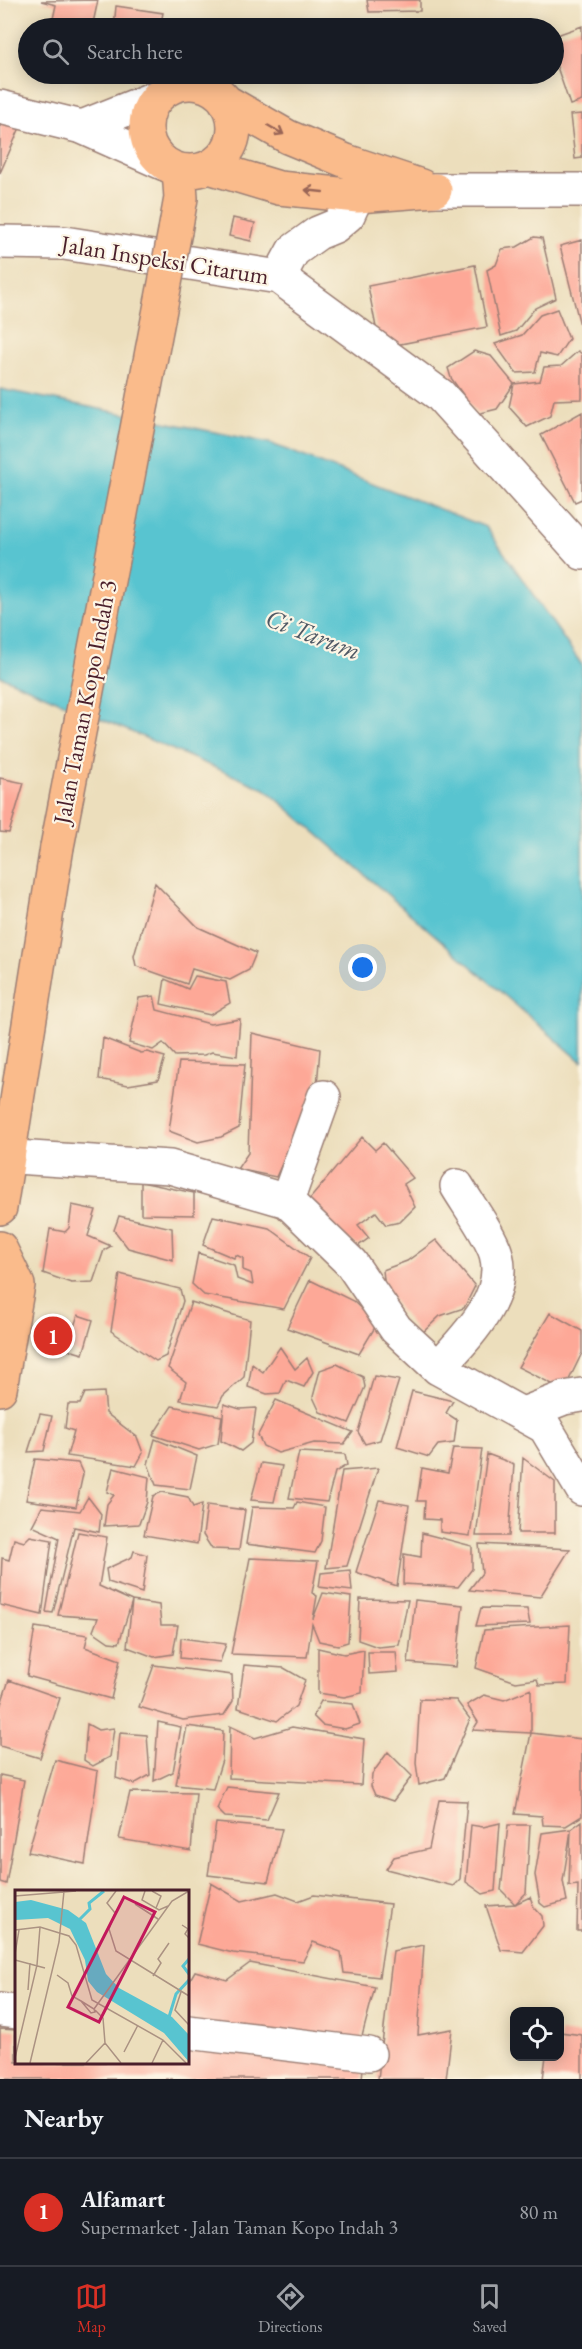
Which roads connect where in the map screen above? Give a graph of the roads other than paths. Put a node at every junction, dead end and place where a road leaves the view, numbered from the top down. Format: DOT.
graph roads {
  1 [pos="157,97"];
  2 [pos="225,101"];
  3 [pos="0,107"];
  4 [pos="82,127"];
  5 [pos="186,174"];
  6 [pos="363,183"];
  7 [pos="435,190"];
  8 [pos="582,190"];
  9 [pos="0,243"];
  10 [pos="279,277"];
  11 [pos="582,553"];
  12 [pos="324,1097"];
  13 [pos="4,1157"];
  14 [pos="457,1186"];
  15 [pos="287,1201"];
  16 [pos="0,1208"];
  17 [pos="0,1248"];
  18 [pos="438,1368"];
  19 [pos="0,1389"];
  20 [pos="582,1395"];
  21 [pos="534,1420"];
  22 [pos="582,1439"];
  23 [pos="582,1489"];
  24 [pos="0,2010"];
  25 [pos="15,2012"];
  26 [pos="189,2032"];
  27 [pos="369,2054"];
  1 -- 2 [label="main road"];
  1 -- 4 [label="street"];
  1 -- 5 [label="main road"];
  2 -- 5 [label="main road"];
  2 -- 6 [label="main road, one-way"];
  3 -- 4 [label="street"];
  4 -- 5 [label="street"];
  6 -- 5 [label="main road, one-way"];
  5 -- 13 [label="main road, Jalan Taman Kopo Indah 3, bridge"];
  6 -- 7 [label="main road"];
  6 -- 10 [label="street"];
  7 -- 8 [label="street"];
  9 -- 10 [label="street, Jalan Inspeksi Citarum"];
  10 -- 11 [label="street, Jalan Inspeksi Citarum"];
  12 -- 15 [label="street"];
  13 -- 15 [label="street"];
  13 -- 16 [label="main road, Jalan Taman Kopo Indah 3"];
  14 -- 18 [label="street"];
  15 -- 18 [label="street"];
  17 -- 19 [label="main road"];
  18 -- 21 [label="street"];
  20 -- 21 [label="street"];
  21 -- 22 [label="street"];
  21 -- 23 [label="street"];
  24 -- 25 [label="street"];
  26 -- 27 [label="street"];
}
